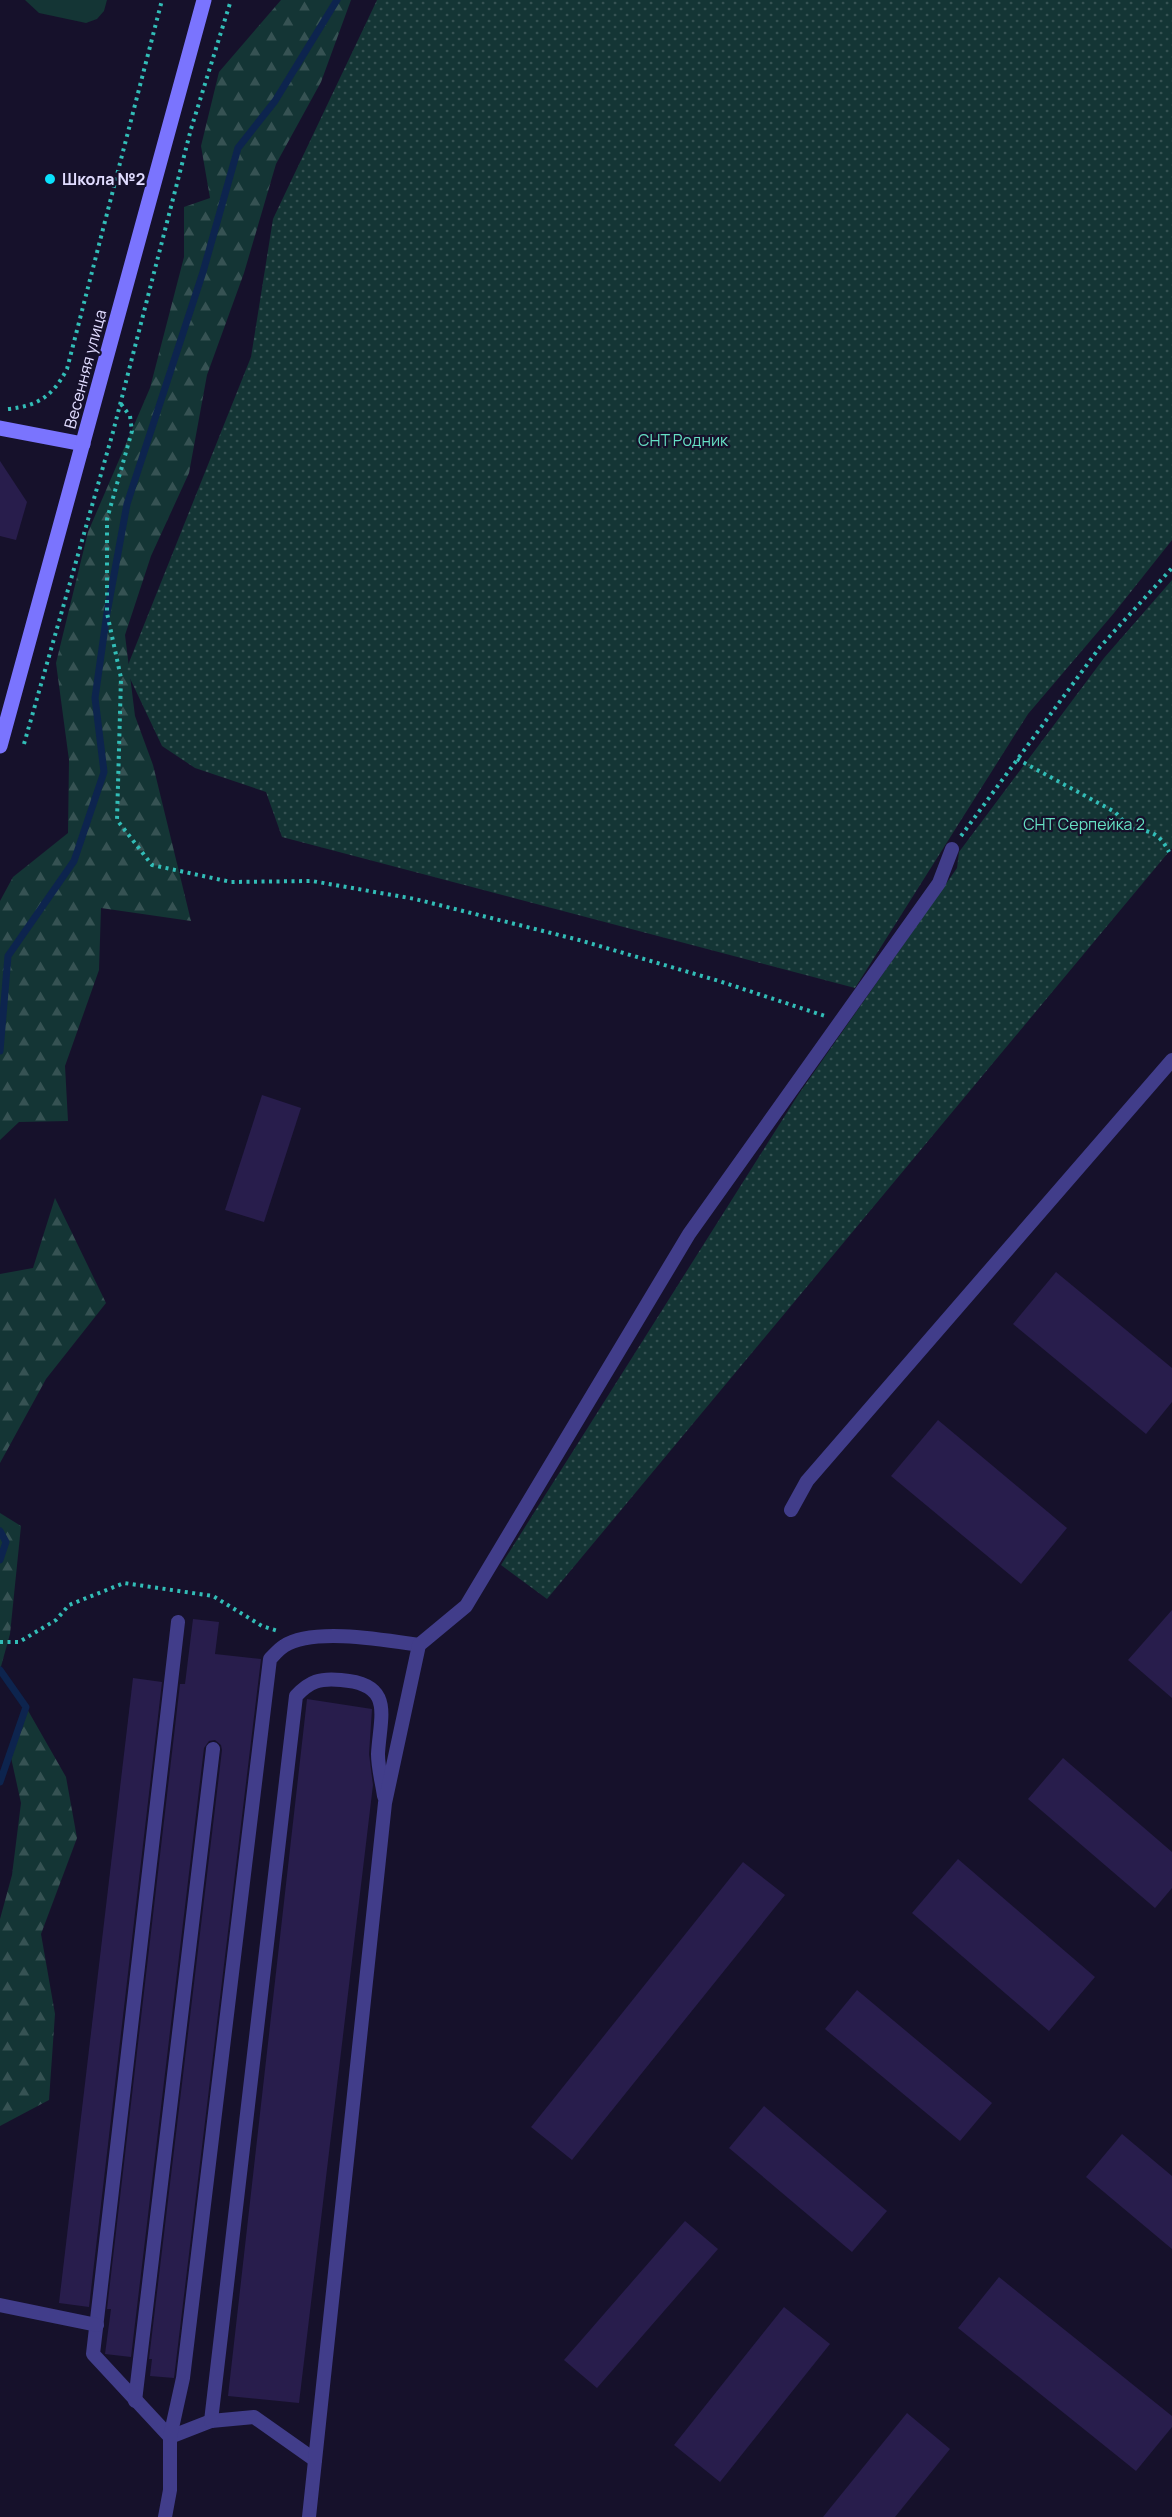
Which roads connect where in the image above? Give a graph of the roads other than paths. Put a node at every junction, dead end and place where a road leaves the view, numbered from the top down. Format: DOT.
graph roads {
  1 [pos="204,0"];
  2 [pos="0,428"];
  3 [pos="83,444"];
  4 [pos="4,714"];
  5 [pos="0,746"];
  6 [pos="952,849"];
  7 [pos="1172,1060"];
  8 [pos="791,1510"];
  9 [pos="178,1622"];
  10 [pos="419,1645"];
  11 [pos="213,1749"];
  12 [pos="386,1803"];
  13 [pos="0,2305"];
  14 [pos="97,2325"];
  15 [pos="135,2401"];
  16 [pos="211,2421"];
  17 [pos="170,2437"];
  18 [pos="315,2460"];
  19 [pos="165,2517"];
  20 [pos="309,2517"];
  1 -- 3 [label="main road, Весенняя улица"];
  2 -- 3 [label="main road"];
  3 -- 4 [label="main road, Весенняя улица"];
  4 -- 5 [label="main road, Весенняя улица"];
  6 -- 10 [label="lane"];
  7 -- 8 [label="lane"];
  9 -- 14 [label="lane"];
  10 -- 12 [label="lane"];
  10 -- 17 [label="lane"];
  11 -- 15 [label="lane"];
  12 -- 16 [label="lane"];
  12 -- 18 [label="lane"];
  13 -- 14 [label="lane"];
  14 -- 15 [label="lane"];
  15 -- 17 [label="lane"];
  16 -- 17 [label="lane"];
  16 -- 18 [label="lane"];
  17 -- 19 [label="lane"];
  18 -- 20 [label="lane"];
}
